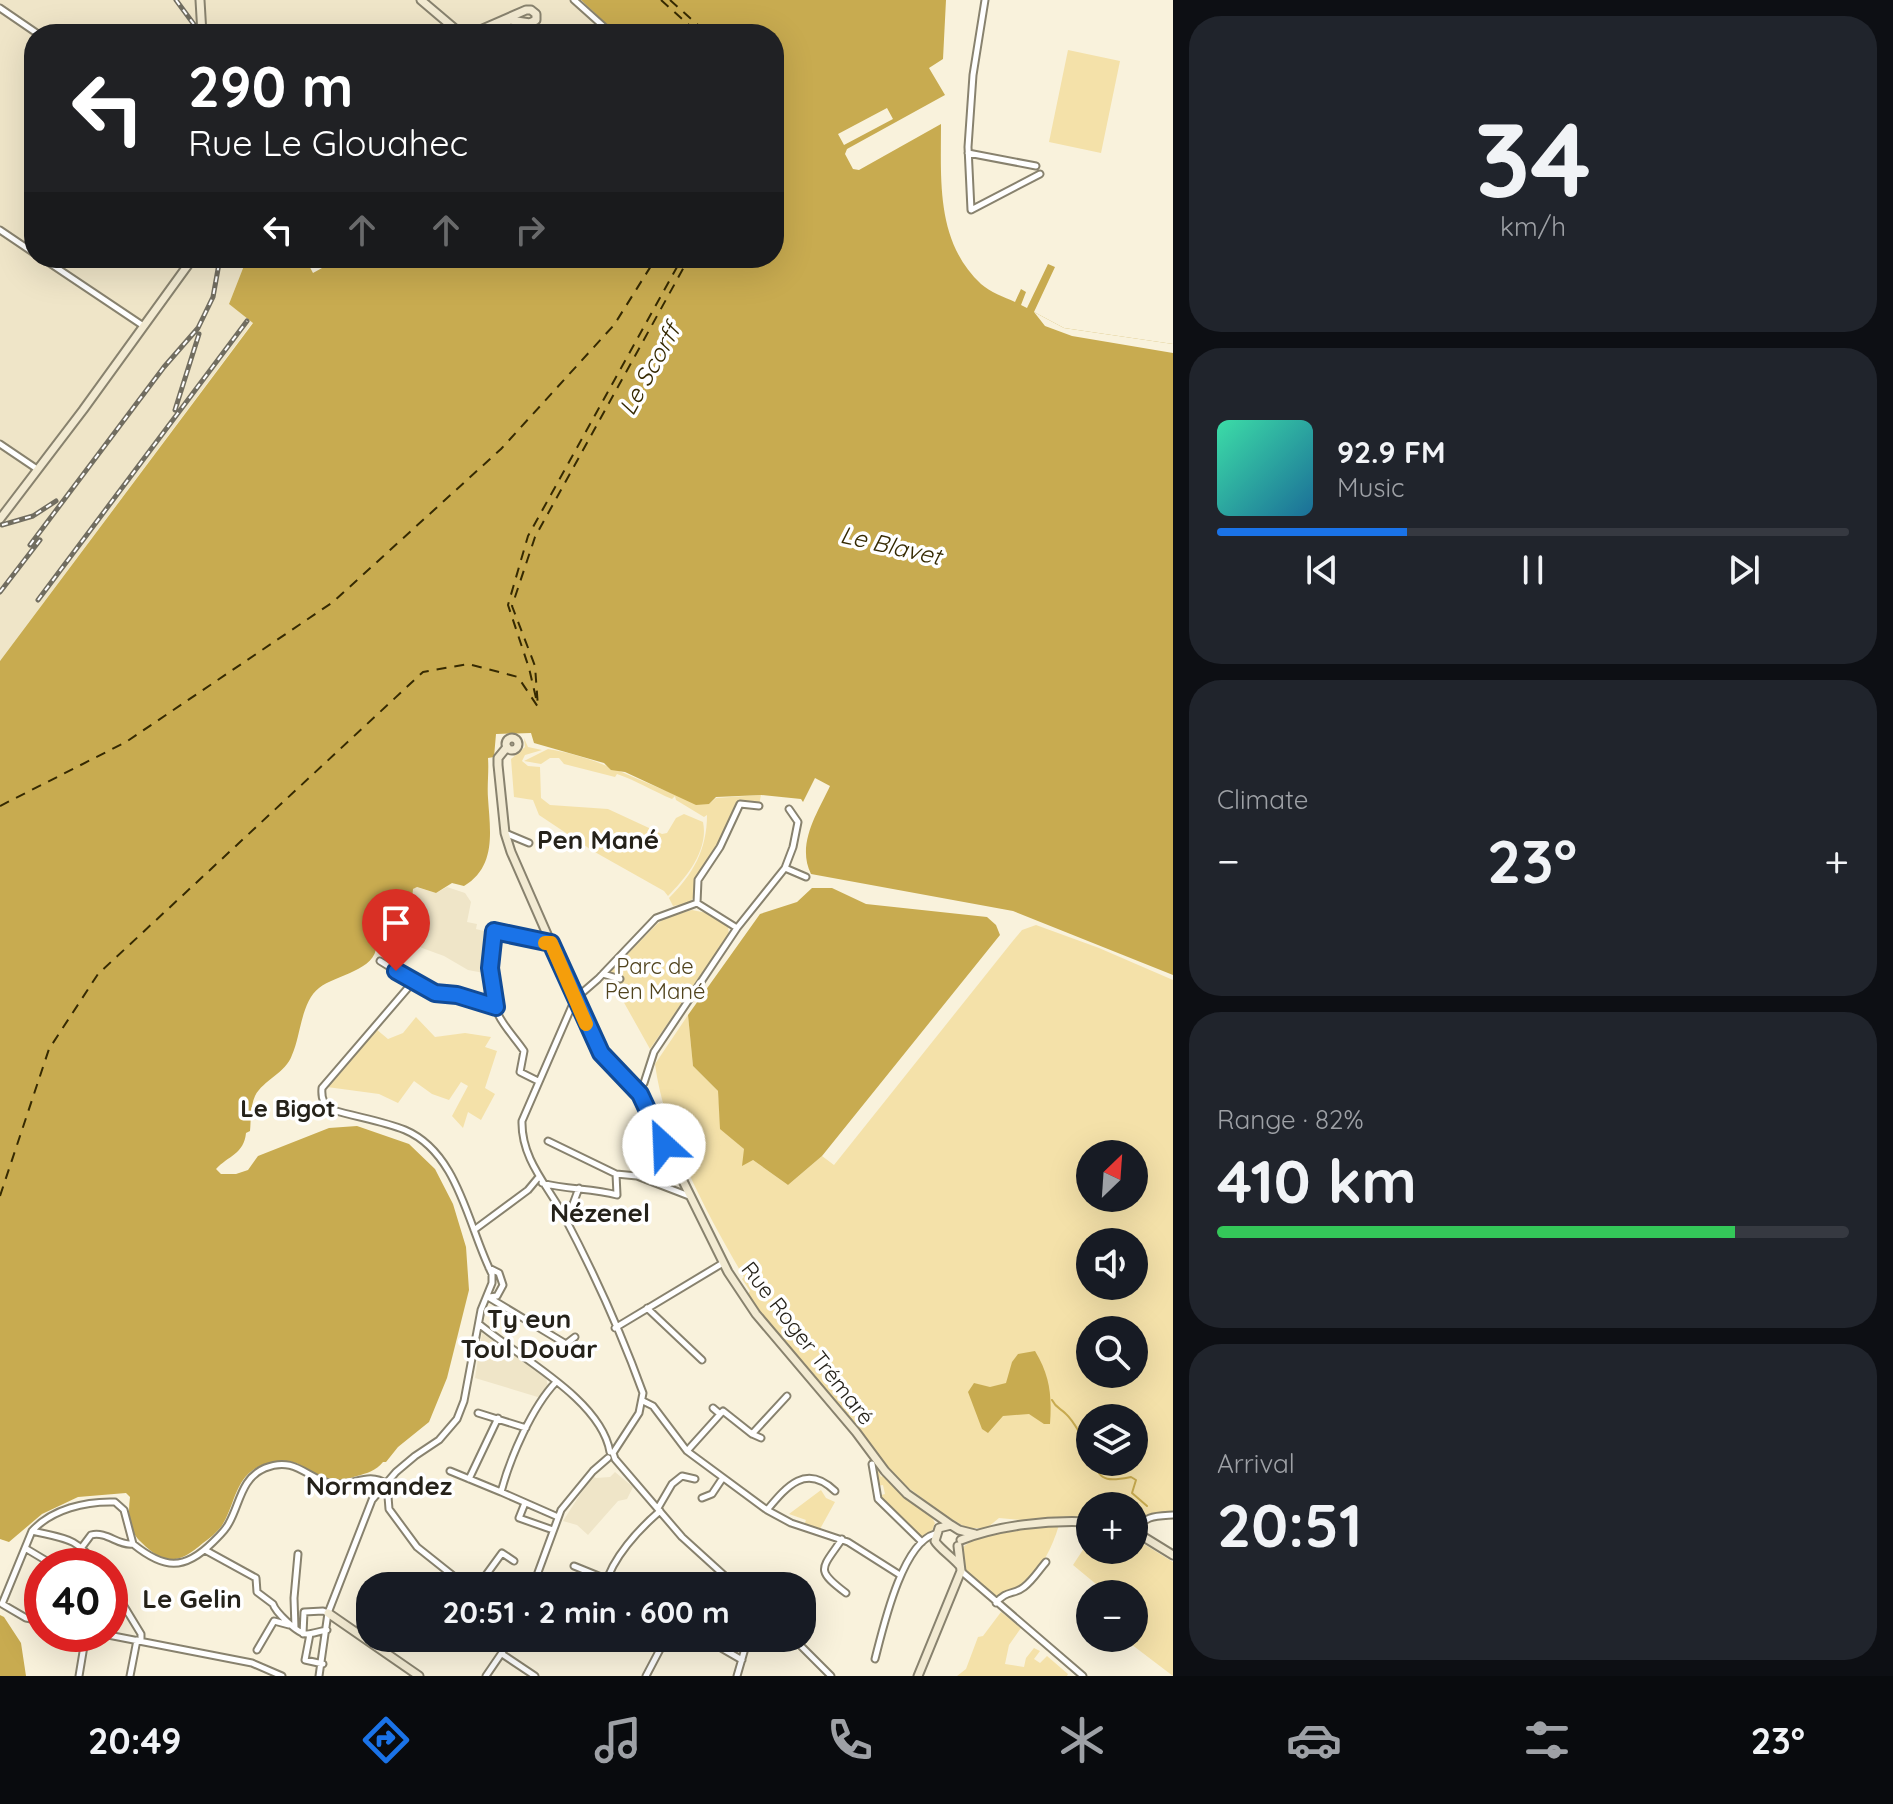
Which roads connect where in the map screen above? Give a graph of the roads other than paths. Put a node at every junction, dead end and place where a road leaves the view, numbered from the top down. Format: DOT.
graph roads {
  1 [pos="200,0"];
  2 [pos="421,0"];
  3 [pos="436,0"];
  4 [pos="574,0"];
  5 [pos="985,0"];
  6 [pos="430,7"];
  7 [pos="0,8"];
  8 [pos="24,24"];
  9 [pos="201,24"];
  10 [pos="450,24"];
  11 [pos="494,24"];
  12 [pos="501,24"];
  13 [pos="601,24"];
  14 [pos="968,153"];
  15 [pos="1036,166"];
  16 [pos="1040,174"];
  17 [pos="0,230"];
  18 [pos="24,246"];
  19 [pos="57,268"];
  20 [pos="185,268"];
  21 [pos="142,325"];
  22 [pos="0,444"];
  23 [pos="37,469"];
  24 [pos="0,519"];
  25 [pos="507,747"];
  26 [pos="759,806"];
  27 [pos="789,809"];
  28 [pos="505,833"];
  29 [pos="529,843"];
  30 [pos="785,868"];
  31 [pos="806,877"];
  32 [pos="697,903"];
  33 [pos="737,928"];
  34 [pos="551,943"];
  35 [pos="380,961"];
  36 [pos="603,974"];
  37 [pos="620,979"];
  38 [pos="413,982"];
  39 [pos="575,999"];
  40 [pos="496,1007"];
  41 [pos="538,1081"];
  42 [pos="637,1090"];
  43 [pos="548,1141"];
  44 [pos="616,1174"];
  45 [pos="539,1180"];
  46 [pos="579,1188"];
  47 [pos="689,1196"];
  48 [pos="563,1215"];
  49 [pos="474,1230"];
  50 [pos="723,1263"];
  51 [pos="488,1267"];
  52 [pos="488,1297"];
  53 [pos="647,1308"];
  54 [pos="478,1323"];
  55 [pos="615,1328"];
  56 [pos="575,1337"];
  57 [pos="702,1360"];
  58 [pos="556,1382"];
  59 [pos="787,1396"];
  60 [pos="643,1401"];
  61 [pos="713,1408"];
  62 [pos="478,1413"];
  63 [pos="720,1414"];
  64 [pos="498,1418"];
  65 [pos="526,1428"];
  66 [pos="752,1434"];
  67 [pos="761,1438"];
  68 [pos="687,1451"];
  69 [pos="611,1456"];
  70 [pos="872,1464"];
  71 [pos="450,1471"];
  72 [pos="469,1479"];
  73 [pos="695,1479"];
  74 [pos="722,1479"];
  75 [pos="387,1484"];
  76 [pos="835,1491"];
  77 [pos="501,1492"];
  78 [pos="702,1498"];
  79 [pos="525,1503"];
  80 [pos="659,1509"];
  81 [pos="767,1510"];
  82 [pos="933,1511"];
  83 [pos="1173,1515"];
  84 [pos="558,1517"];
  85 [pos="1148,1518"];
  86 [pos="1076,1522"];
  87 [pos="951,1525"];
  88 [pos="553,1530"];
  89 [pos="959,1530"];
  90 [pos="32,1531"];
  91 [pos="937,1531"];
  92 [pos="975,1534"];
  93 [pos="842,1539"];
  94 [pos="1148,1540"];
  95 [pos="922,1542"];
  96 [pos="959,1543"];
  97 [pos="133,1544"];
  98 [pos="937,1545"];
  99 [pos="82,1547"];
  100 [pos="25,1548"];
  101 [pos="24,1550"];
  102 [pos="205,1550"];
  103 [pos="947,1551"];
  104 [pos="298,1554"];
  105 [pos="1173,1555"];
  106 [pos="514,1561"];
  107 [pos="1046,1562"];
  108 [pos="574,1566"];
  109 [pos="960,1568"];
  110 [pos="448,1572"];
  111 [pos="488,1572"];
  112 [pos="538,1572"];
  113 [pos="585,1572"];
  114 [pos="610,1572"];
  115 [pos="718,1572"];
  116 [pos="900,1575"];
  117 [pos="846,1593"];
  118 [pos="996,1603"];
  119 [pos="128,1613"];
  120 [pos="328,1613"];
  121 [pos="24,1617"];
  122 [pos="292,1627"];
  123 [pos="327,1630"];
  124 [pos="307,1634"];
  125 [pos="128,1638"];
  126 [pos="139,1640"];
  127 [pos="257,1650"];
  128 [pos="83,1652"];
  129 [pos="659,1652"];
  130 [pos="729,1652"];
  131 [pos="744,1652"];
  132 [pos="807,1652"];
  133 [pos="502,1654"];
  134 [pos="875,1659"];
  135 [pos="742,1660"];
  136 [pos="323,1664"];
  137 [pos="79,1676"];
  138 [pos="130,1676"];
  139 [pos="282,1676"];
  140 [pos="319,1676"];
  141 [pos="419,1676"];
  142 [pos="486,1676"];
  143 [pos="535,1676"];
  144 [pos="646,1676"];
  145 [pos="737,1676"];
  146 [pos="831,1676"];
  147 [pos="918,1676"];
  148 [pos="1083,1676"];
  1 -- 9 [label="street"];
  2 -- 6 [label="street"];
  3 -- 6 [label="street"];
  4 -- 13 [label="street"];
  5 -- 14 [label="street"];
  6 -- 10 [label="street"];
  7 -- 8 [label="street"];
  11 -- 12 [label="street"];
  14 -- 15 [label="street"];
  14 -- 16 [label="street"];
  17 -- 18 [label="street"];
  19 -- 21 [label="street"];
  20 -- 21 [label="street"];
  21 -- 23 [label="street"];
  22 -- 23 [label="street"];
  23 -- 24 [label="street"];
  25 -- 28 [label="street, Rue Roger Trémaré"];
  26 -- 32 [label="street"];
  27 -- 30 [label="street"];
  28 -- 29 [label="street"];
  28 -- 34 [label="street, Rue Roger Trémaré"];
  30 -- 31 [label="street"];
  30 -- 33 [label="street"];
  32 -- 33 [label="street"];
  32 -- 36 [label="street"];
  33 -- 42 [label="street"];
  34 -- 39 [label="street, Rue Roger Trémaré"];
  34 -- 40 [label="street"];
  35 -- 38 [label="street"];
  36 -- 37 [label="street"];
  36 -- 39 [label="street"];
  38 -- 40 [label="street"];
  38 -- 49 [label="street"];
  39 -- 41 [label="street"];
  39 -- 42 [label="street, Rue Roger Trémaré"];
  40 -- 41 [label="street"];
  41 -- 45 [label="street"];
  42 -- 47 [label="street, Rue Roger Trémaré"];
  43 -- 44 [label="street"];
  44 -- 46 [label="street"];
  44 -- 47 [label="street"];
  45 -- 46 [label="street"];
  45 -- 48 [label="street"];
  45 -- 49 [label="street"];
  46 -- 48 [label="street"];
  47 -- 50 [label="street, Rue Roger Trémaré"];
  48 -- 55 [label="street"];
  49 -- 51 [label="street"];
  50 -- 53 [label="street"];
  50 -- 82 [label="street, Rue Roger Trémaré"];
  51 -- 52 [label="street"];
  51 -- 52 [label="street"];
  52 -- 54 [label="street"];
  52 -- 56 [label="street"];
  53 -- 55 [label="street"];
  53 -- 57 [label="street"];
  54 -- 58 [label="street"];
  54 -- 75 [label="street"];
  55 -- 60 [label="street"];
  58 -- 65 [label="street"];
  58 -- 69 [label="street"];
  59 -- 66 [label="street"];
  60 -- 68 [label="street"];
  60 -- 69 [label="street"];
  61 -- 63 [label="street"];
  62 -- 64 [label="street"];
  63 -- 66 [label="street"];
  63 -- 68 [label="street"];
  64 -- 65 [label="street"];
  64 -- 72 [label="street"];
  65 -- 77 [label="street"];
  66 -- 67 [label="street"];
  68 -- 74 [label="street"];
  69 -- 80 [label="street"];
  69 -- 84 [label="street"];
  70 -- 95 [label="street"];
  71 -- 72 [label="street"];
  72 -- 77 [label="street"];
  73 -- 80 [label="street"];
  74 -- 78 [label="street"];
  74 -- 81 [label="street"];
  75 -- 102 [label="street"];
  75 -- 110 [label="street"];
  75 -- 120 [label="street"];
  76 -- 81 [label="street"];
  77 -- 79 [label="street"];
  79 -- 84 [label="street"];
  79 -- 88 [label="street"];
  80 -- 114 [label="street"];
  80 -- 115 [label="street"];
  81 -- 93 [label="street"];
  82 -- 87 [label="street, Rue Roger Trémaré"];
  82 -- 91 [label="street"];
  83 -- 85 [label="street"];
  84 -- 88 [label="street"];
  86 -- 92 [label="street"];
  87 -- 89 [label="street"];
  87 -- 91 [label="street"];
  88 -- 112 [label="street"];
  89 -- 92 [label="street"];
  89 -- 96 [label="street"];
  90 -- 97 [label="street"];
  90 -- 99 [label="street"];
  90 -- 100 [label="street"];
  91 -- 95 [label="street"];
  91 -- 98 [label="street"];
  92 -- 96 [label="street"];
  93 -- 116 [label="street"];
  93 -- 117 [label="street"];
  94 -- 105 [label="street"];
  95 -- 98 [label="street"];
  95 -- 116 [label="street"];
  96 -- 103 [label="street"];
  96 -- 109 [label="street"];
  97 -- 99 [label="street"];
  97 -- 102 [label="street"];
  98 -- 103 [label="street"];
  101 -- 121 [label="street"];
  102 -- 122 [label="street"];
  103 -- 109 [label="street"];
  104 -- 122 [label="street"];
  106 -- 111 [label="street"];
  107 -- 118 [label="street"];
  108 -- 113 [label="street"];
  109 -- 118 [label="street"];
  109 -- 147 [label="street"];
  116 -- 134 [label="street"];
  118 -- 148 [label="street"];
  119 -- 126 [label="street"];
  120 -- 123 [label="street"];
  120 -- 124 [label="street"];
  120 -- 141 [label="street"];
  122 -- 124 [label="street"];
  122 -- 127 [label="street"];
  123 -- 124 [label="street"];
  123 -- 136 [label="street"];
  124 -- 136 [label="street"];
  125 -- 126 [label="street"];
  126 -- 138 [label="street"];
  126 -- 139 [label="street"];
  128 -- 137 [label="street"];
  129 -- 144 [label="street"];
  130 -- 135 [label="street"];
  131 -- 135 [label="street"];
  132 -- 146 [label="street"];
  133 -- 142 [label="street"];
  133 -- 143 [label="street"];
  135 -- 145 [label="street"];
  136 -- 140 [label="street"];
}
